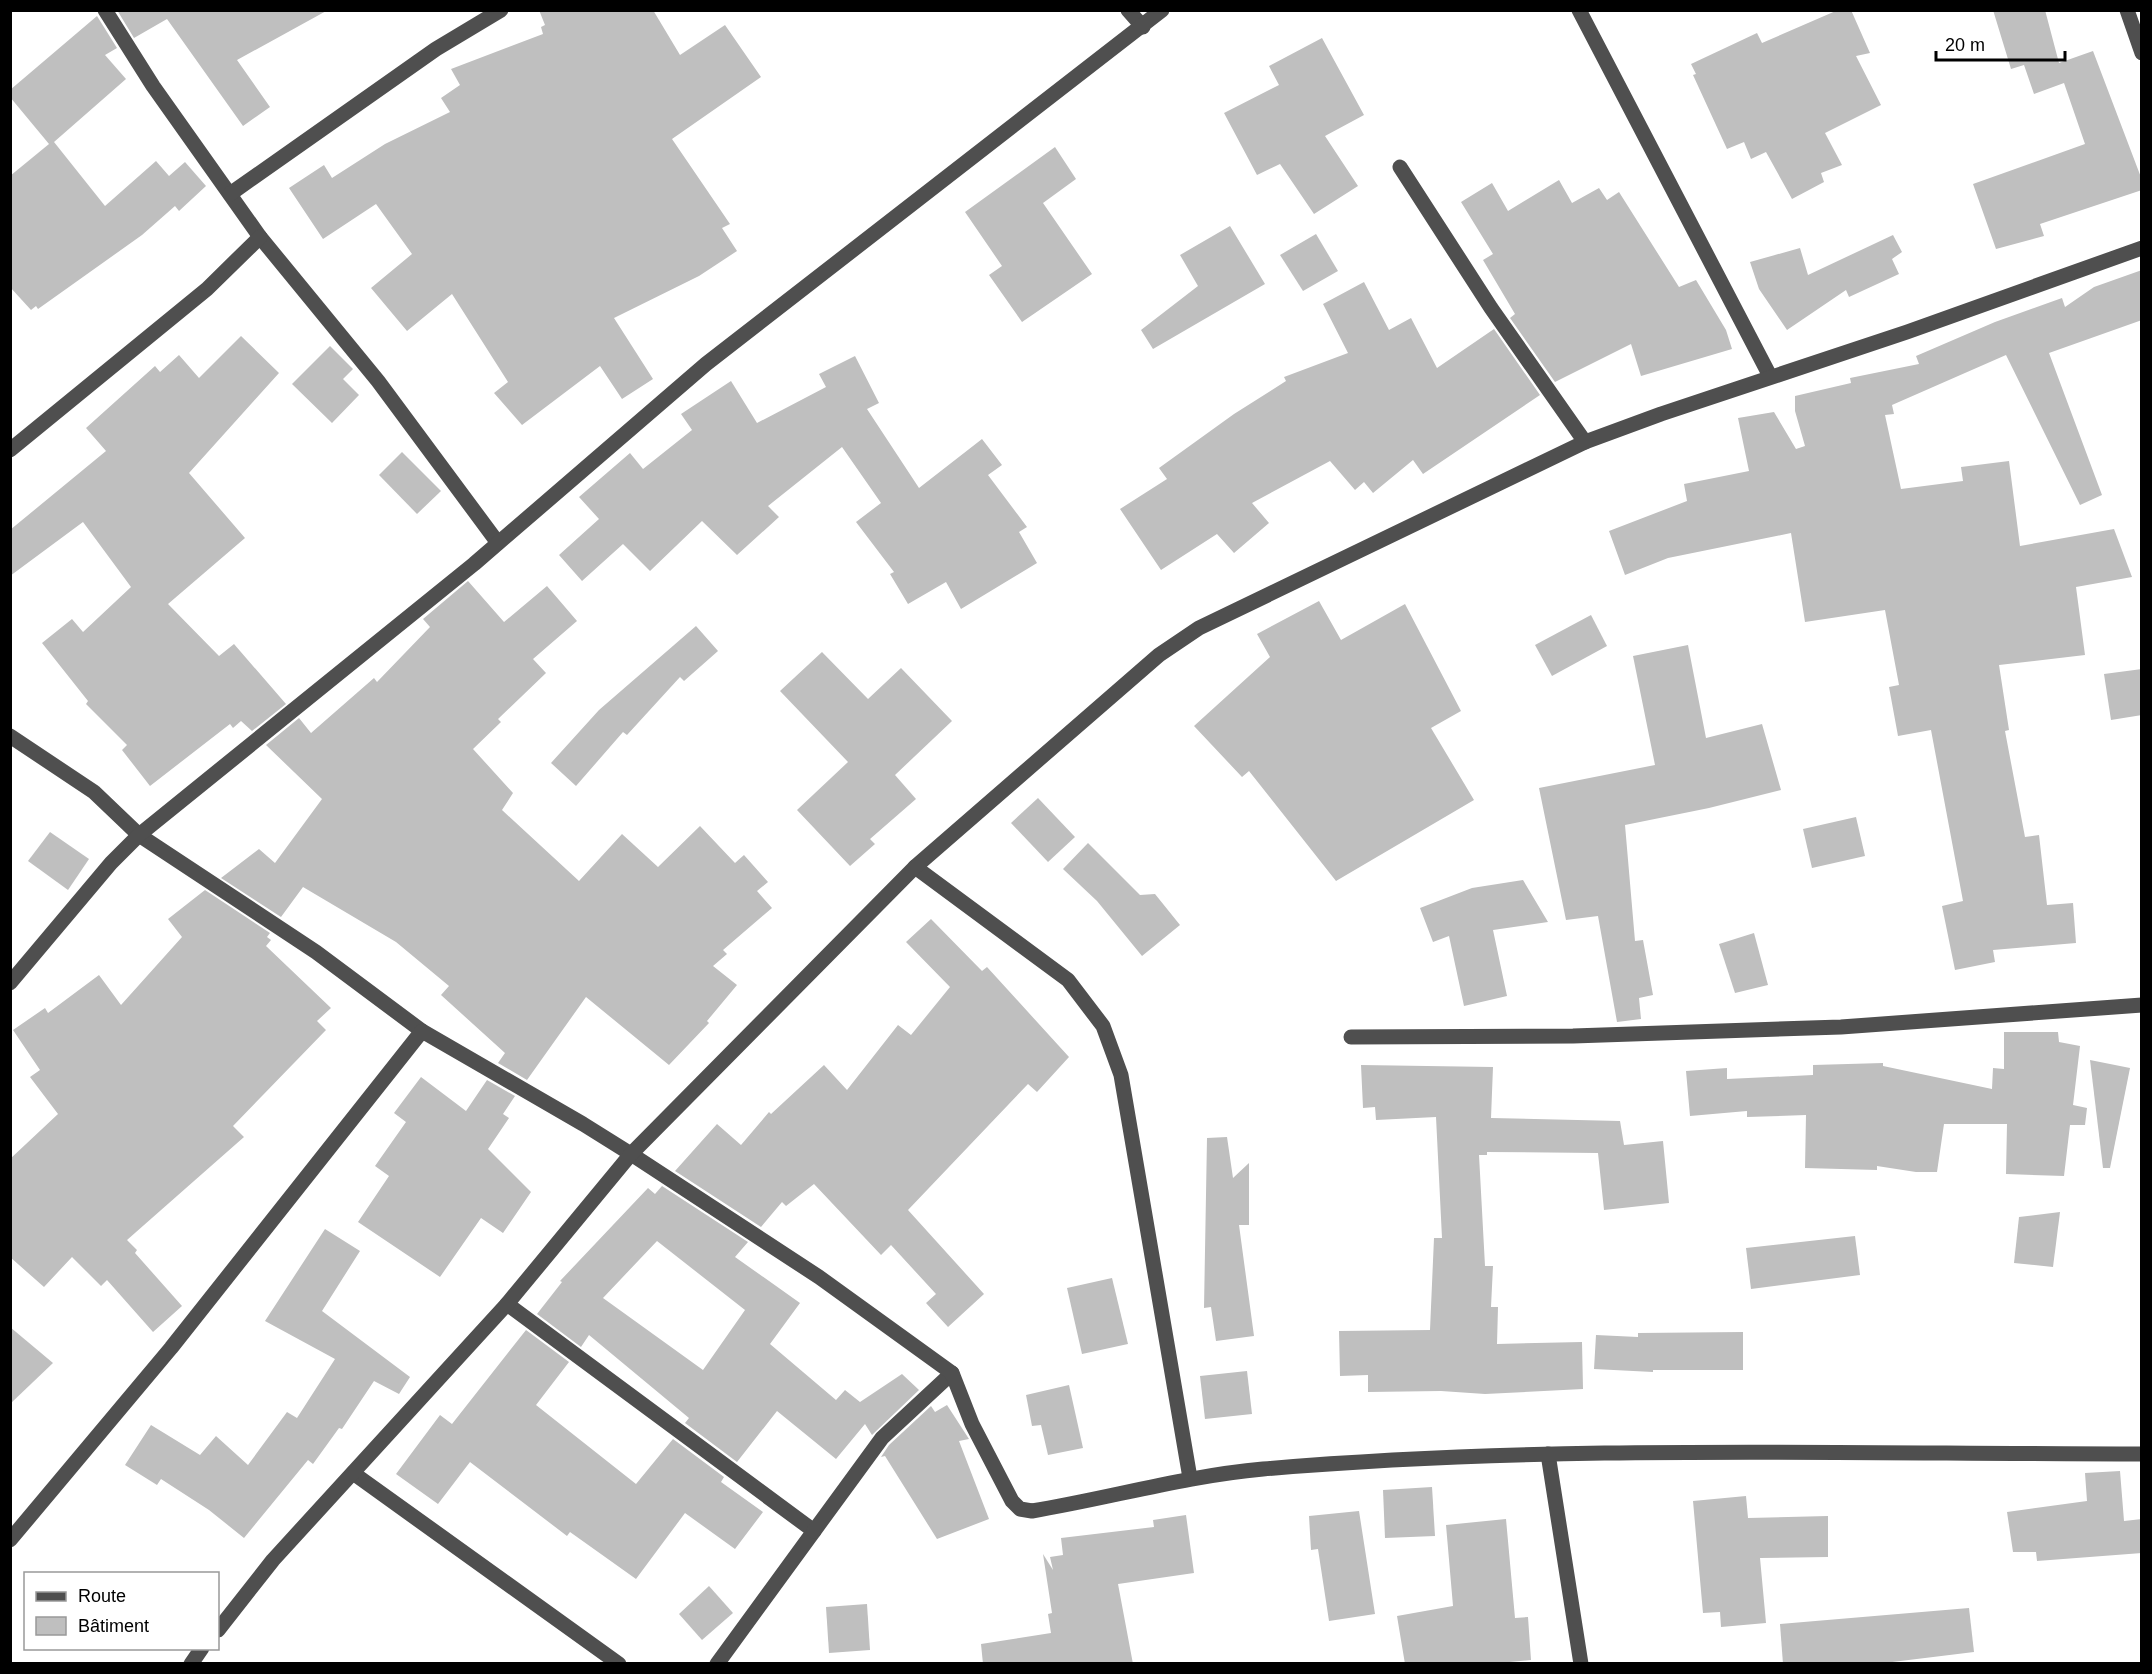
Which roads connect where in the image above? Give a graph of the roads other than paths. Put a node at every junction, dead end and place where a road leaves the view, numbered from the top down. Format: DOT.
graph roads {
  1 [pos="105,10"];
  2 [pos="501,10"];
  3 [pos="1128,10"];
  4 [pos="1162,10"];
  5 [pos="1579,10"];
  6 [pos="2127,10"];
  7 [pos="1143,27"];
  8 [pos="2142,53"];
  9 [pos="1400,167"];
  10 [pos="230,194"];
  11 [pos="260,237"];
  12 [pos="2142,248"];
  13 [pos="1770,376"];
  14 [pos="1585,442"];
  15 [pos="10,450"];
  16 [pos="498,543"];
  17 [pos="10,736"];
  18 [pos="139,835"];
  19 [pos="915,867"];
  20 [pos="10,983"];
  21 [pos="2142,1005"];
  22 [pos="422,1031"];
  23 [pos="1351,1037"];
  24 [pos="631,1154"];
  25 [pos="507,1304"];
  26 [pos="952,1373"];
  27 [pos="1548,1454"];
  28 [pos="2142,1454"];
  29 [pos="353,1473"];
  30 [pos="1190,1478"];
  31 [pos="814,1531"];
  32 [pos="10,1540"];
  33 [pos="219,1629"];
  34 [pos="201,1650"];
  35 [pos="191,1664"];
  36 [pos="619,1664"];
  37 [pos="717,1664"];
  38 [pos="1581,1664"];
  1 -- 10 [label="street"];
  2 -- 10 [label="street"];
  3 -- 7 [label="street"];
  4 -- 7 [label="street"];
  5 -- 13 [label="street"];
  6 -- 8 [label="street"];
  7 -- 16 [label="street"];
  9 -- 14 [label="street"];
  10 -- 11 [label="street"];
  11 -- 15 [label="street"];
  11 -- 16 [label="street"];
  12 -- 13 [label="street"];
  13 -- 14 [label="street"];
  14 -- 19 [label="street"];
  16 -- 18 [label="street"];
  17 -- 18 [label="street"];
  18 -- 20 [label="street"];
  18 -- 22 [label="street"];
  19 -- 24 [label="street"];
  19 -- 30 [label="street"];
  21 -- 23 [label="street"];
  22 -- 24 [label="street"];
  22 -- 32 [label="street"];
  24 -- 25 [label="street"];
  24 -- 26 [label="street"];
  25 -- 29 [label="street"];
  25 -- 31 [label="street"];
  26 -- 30 [label="street"];
  26 -- 31 [label="street"];
  27 -- 28 [label="street"];
  27 -- 30 [label="street"];
  27 -- 38 [label="street"];
  29 -- 33 [label="street"];
  29 -- 36 [label="street"];
  31 -- 37 [label="street"];
  34 -- 35 [label="street"];
}
